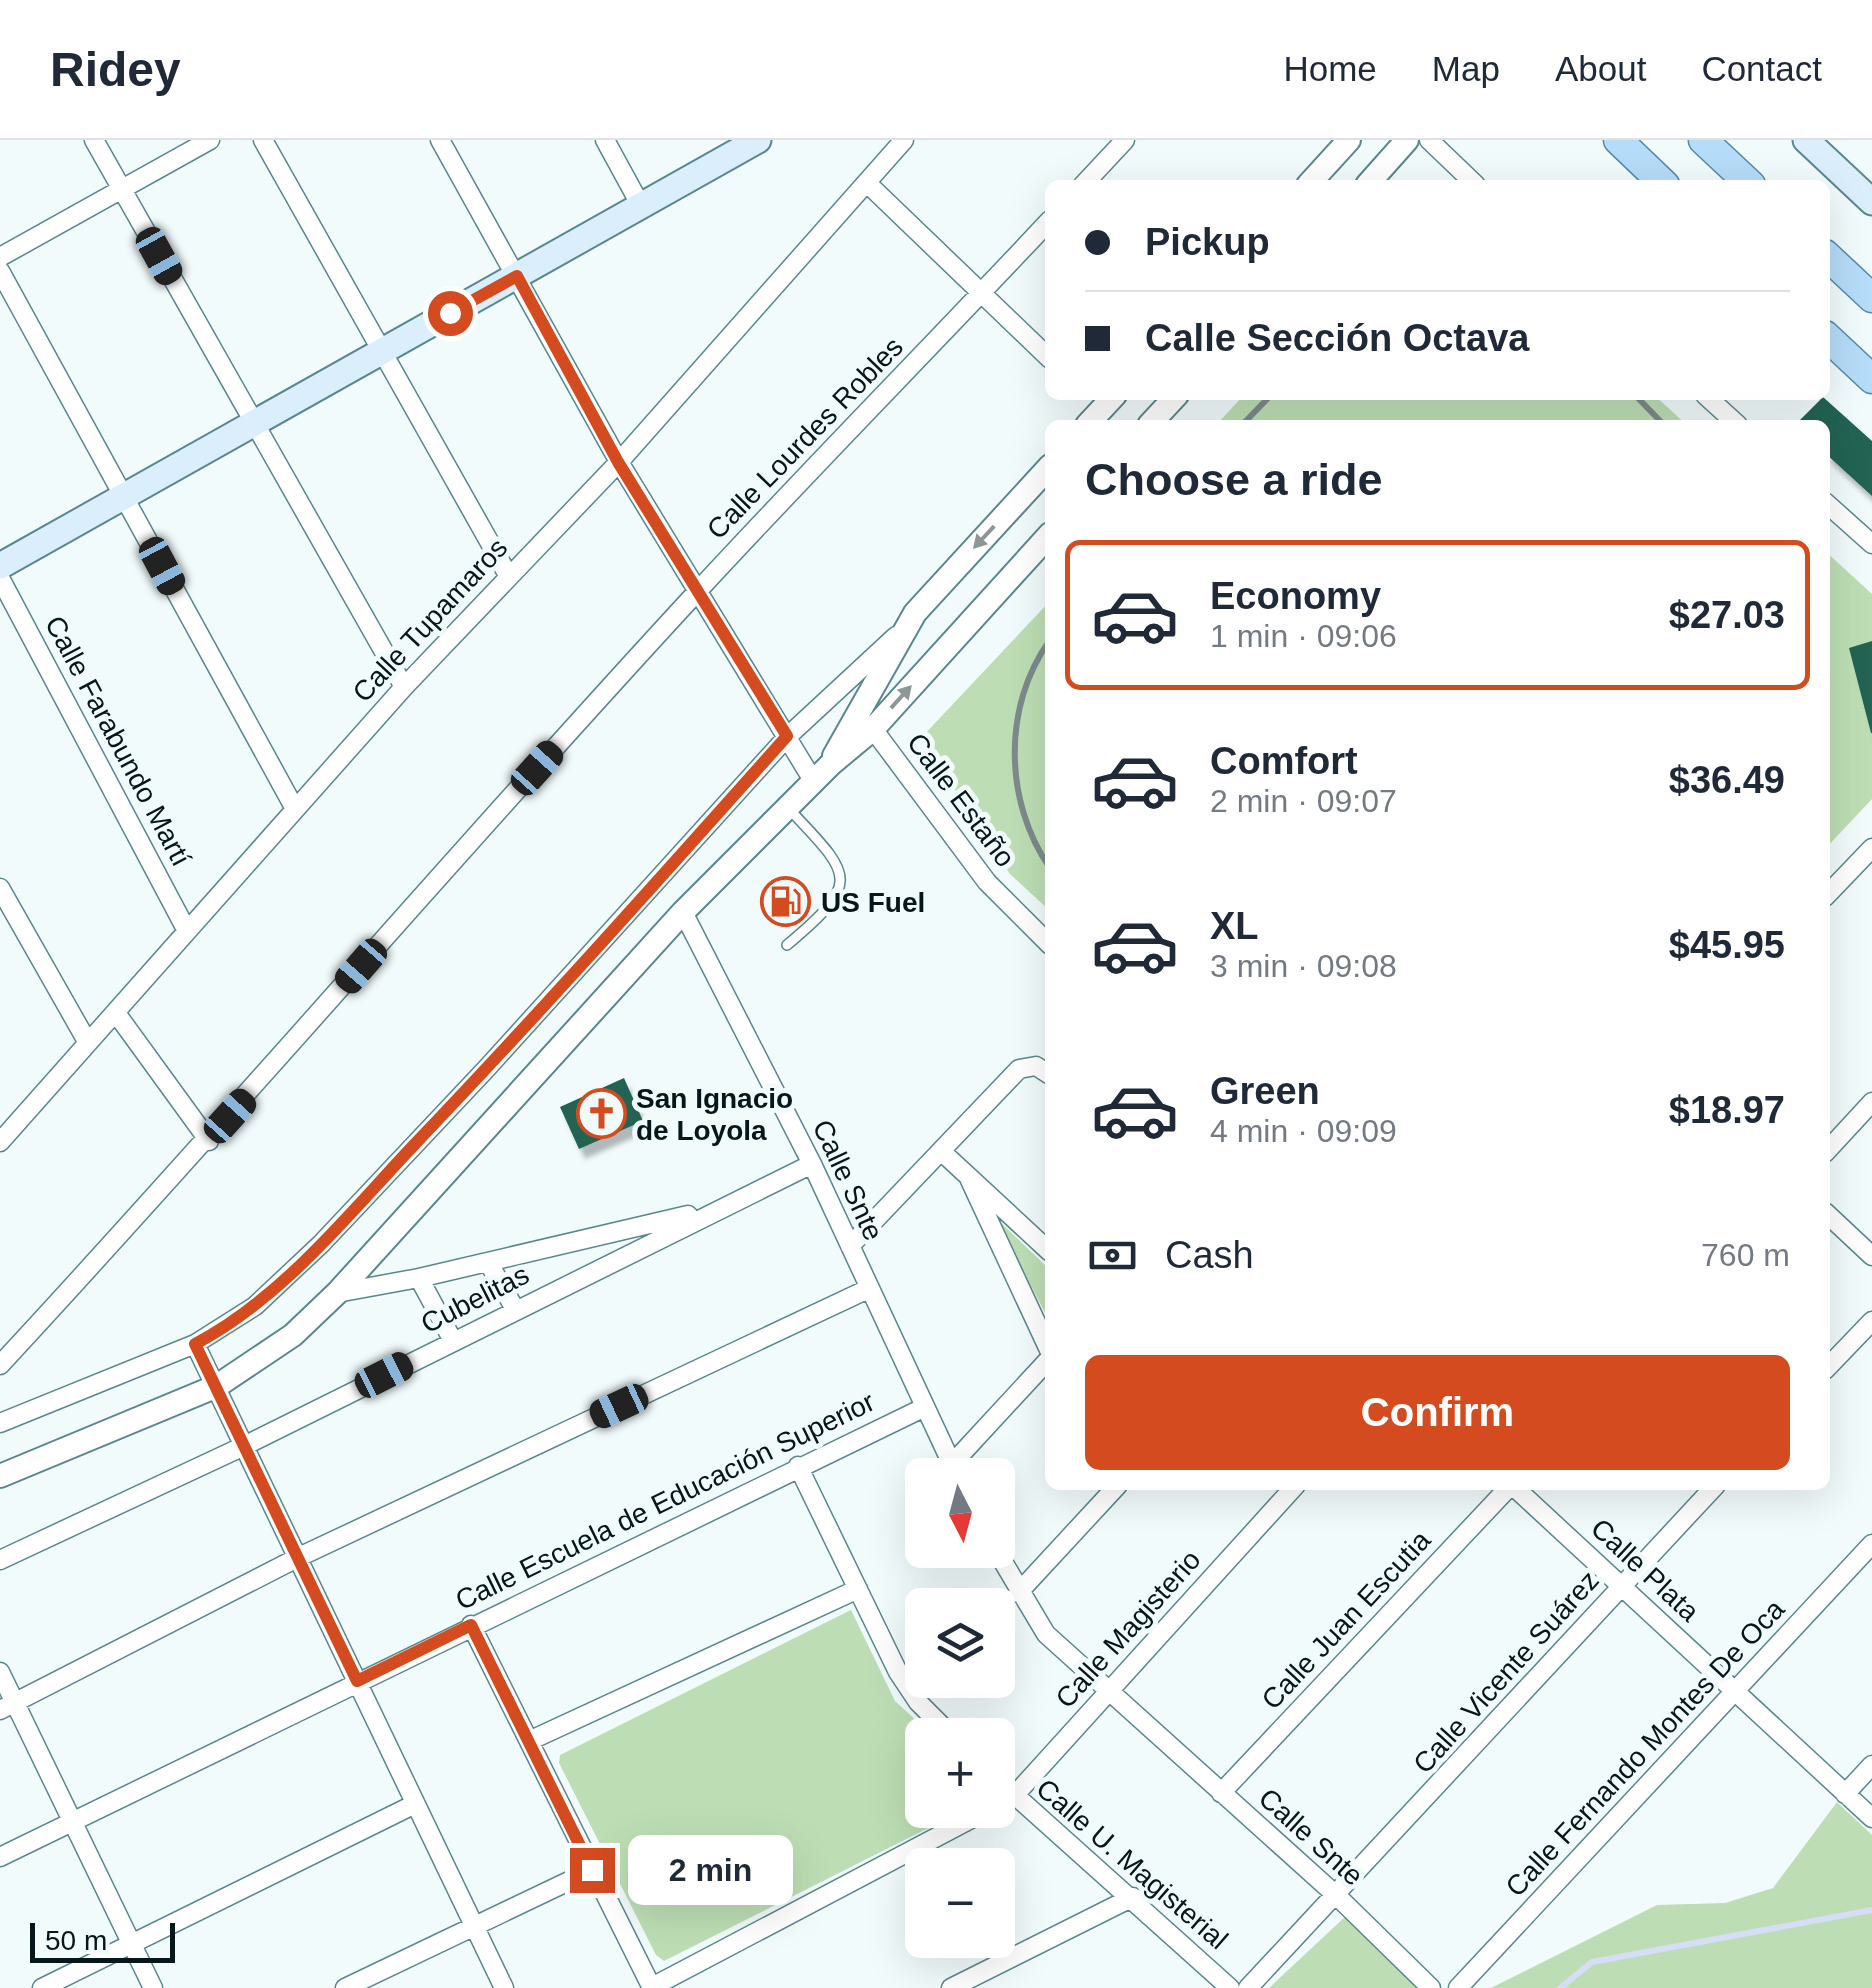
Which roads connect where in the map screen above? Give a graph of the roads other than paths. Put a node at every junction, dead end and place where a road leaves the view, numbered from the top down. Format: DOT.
graph roads {
  1 [pos="94,140"];
  2 [pos="210,140"];
  3 [pos="263,140"];
  4 [pos="440,140"];
  5 [pos="605,140"];
  6 [pos="758,140"];
  7 [pos="904,140"];
  8 [pos="1124,140"];
  9 [pos="1349,140"];
  10 [pos="1408,140"];
  11 [pos="1430,140"];
  12 [pos="1618,140"];
  13 [pos="1703,140"];
  14 [pos="1808,141"];
  15 [pos="1332,158"];
  16 [pos="1087,180"];
  17 [pos="1312,180"];
  18 [pos="1329,180"];
  19 [pos="1372,180"];
  20 [pos="1471,180"];
  21 [pos="1660,180"];
  22 [pos="1746,180"];
  23 [pos="868,183"];
  24 [pos="122,189"];
  25 [pos="1872,202"];
  26 [pos="641,206"];
  27 [pos="1045,225"];
  28 [pos="0,257"];
  29 [pos="1830,259"];
  30 [pos="0,271"];
  31 [pos="517,276"];
  32 [pos="982,293"];
  33 [pos="1872,298"];
  34 [pos="1830,340"];
  35 [pos="384,350"];
  36 [pos="1045,354"];
  37 [pos="1872,379"];
  38 [pos="1172,400"];
  39 [pos="1710,400"];
  40 [pos="1154,420"];
  41 [pos="1732,420"];
  42 [pos="252,425"];
  43 [pos="618,462"];
  44 [pos="1045,472"];
  45 [pos="124,496"];
  46 [pos="1830,506"];
  47 [pos="1045,539"];
  48 [pos="1872,544"];
  49 [pos="0,566"];
  50 [pos="508,575"];
  51 [pos="0,578"];
  52 [pos="697,592"];
  53 [pos="902,630"];
  54 [pos="404,686"];
  55 [pos="873,728"];
  56 [pos="787,736"];
  57 [pos="831,764"];
  58 [pos="814,782"];
  59 [pos="788,808"];
  60 [pos="295,810"];
  61 [pos="1872,848"];
  62 [pos="0,888"];
  63 [pos="1830,893"];
  64 [pos="683,912"];
  65 [pos="188,931"];
  66 [pos="1045,940"];
  67 [pos="787,945"];
  68 [pos="116,1013"];
  69 [pos="88,1043"];
  70 [pos="1045,1072"];
  71 [pos="1872,1102"];
  72 [pos="209,1140"];
  73 [pos="0,1142"];
  74 [pos="1830,1148"];
  75 [pos="941,1151"];
  76 [pos="812,1164"];
  77 [pos="968,1176"];
  78 [pos="718,1208"];
  79 [pos="1830,1217"];
  80 [pos="850,1246"];
  81 [pos="1045,1247"];
  82 [pos="1872,1256"];
  83 [pos="488,1262"];
  84 [pos="419,1278"];
  85 [pos="868,1289"];
  86 [pos="338,1292"];
  87 [pos="515,1309"];
  88 [pos="1872,1320"];
  89 [pos="453,1340"];
  90 [pos="195,1344"];
  91 [pos="1045,1344"];
  92 [pos="1045,1361"];
  93 [pos="0,1364"];
  94 [pos="1830,1365"];
  95 [pos="216,1386"];
  96 [pos="923,1408"];
  97 [pos="0,1423"];
  98 [pos="246,1444"];
  99 [pos="949,1458"];
  100 [pos="965,1458"];
  101 [pos="798,1466"];
  102 [pos="0,1476"];
  103 [pos="1113,1490"];
  104 [pos="1291,1490"];
  105 [pos="1507,1490"];
  106 [pos="1518,1490"];
  107 [pos="1711,1490"];
  108 [pos="1872,1544"];
  109 [pos="299,1557"];
  110 [pos="0,1560"];
  111 [pos="1005,1568"];
  112 [pos="1622,1584"];
  113 [pos="858,1588"];
  114 [pos="1018,1593"];
  115 [pos="471,1625"];
  116 [pos="0,1672"];
  117 [pos="357,1681"];
  118 [pos="1108,1692"];
  119 [pos="1736,1694"];
  120 [pos="8,1706"];
  121 [pos="935,1718"];
  122 [pos="529,1742"];
  123 [pos="1872,1765"];
  124 [pos="1015,1791"];
  125 [pos="1222,1793"];
  126 [pos="1846,1794"];
  127 [pos="415,1804"];
  128 [pos="1015,1808"];
  129 [pos="1872,1818"];
  130 [pos="74,1820"];
  131 [pos="954,1828"];
  132 [pos="0,1857"];
  133 [pos="592,1870"];
  134 [pos="1133,1897"];
  135 [pos="1338,1897"];
  136 [pos="472,1924"];
  137 [pos="132,1942"];
  138 [pos="42,1988"];
  139 [pos="154,1988"];
  140 [pos="345,1988"];
  141 [pos="504,1988"];
  142 [pos="652,1988"];
  143 [pos="951,1988"];
  144 [pos="1230,1988"];
  145 [pos="1248,1988"];
  146 [pos="1431,1988"];
  147 [pos="1458,1988"];
  1 -- 24 [label="street"];
  2 -- 24 [label="street"];
  3 -- 35 [label="street"];
  4 -- 31 [label="street"];
  5 -- 26 [label="street"];
  6 -- 26 [label="main road"];
  7 -- 23 [label="street, Calle Tupamaros"];
  8 -- 16 [label="street"];
  9 -- 15 [label="street"];
  10 -- 19 [label="street"];
  11 -- 20 [label="street"];
  12 -- 21 [label="main road"];
  13 -- 22 [label="main road"];
  14 -- 25 [label="main road"];
  15 -- 17 [label="street"];
  15 -- 18 [label="street"];
  23 -- 32 [label="street"];
  23 -- 43 [label="street, Calle Tupamaros"];
  24 -- 28 [label="street"];
  24 -- 42 [label="street"];
  26 -- 31 [label="main road"];
  27 -- 32 [label="street, Calle Lourdes Robles"];
  29 -- 33 [label="main road"];
  30 -- 45 [label="street"];
  31 -- 35 [label="main road"];
  31 -- 43 [label="street"];
  32 -- 36 [label="street"];
  32 -- 52 [label="street, Calle Lourdes Robles"];
  34 -- 37 [label="main road"];
  35 -- 42 [label="main road"];
  35 -- 50 [label="street"];
  38 -- 40 [label="street"];
  39 -- 41 [label="street"];
  42 -- 45 [label="main road"];
  42 -- 54 [label="street"];
  43 -- 50 [label="street, Calle Tupamaros"];
  43 -- 52 [label="street"];
  44 -- 53 [label="street, one-way"];
  45 -- 49 [label="main road"];
  45 -- 60 [label="street"];
  46 -- 48 [label="street"];
  55 -- 47 [label="street, one-way"];
  50 -- 54 [label="street, Calle Tupamaros"];
  51 -- 65 [label="street, Calle Farabundo Martí"];
  52 -- 56 [label="street"];
  52 -- 72 [label="street, Calle Lourdes Robles"];
  53 -- 56 [label="street"];
  53 -- 57 [label="street"];
  54 -- 60 [label="street, Calle Tupamaros"];
  55 -- 57 [label="street"];
  55 -- 66 [label="street, Calle Estaño"];
  56 -- 58 [label="street"];
  56 -- 90 [label="street"];
  57 -- 58 [label="street"];
  58 -- 59 [label="street"];
  59 -- 64 [label="street"];
  59 -- 67 [label="lane"];
  60 -- 65 [label="street, Calle Tupamaros"];
  61 -- 63 [label="street"];
  62 -- 69 [label="street"];
  64 -- 76 [label="street, Calle Snte"];
  64 -- 86 [label="street"];
  65 -- 68 [label="street, Calle Tupamaros"];
  68 -- 69 [label="street, Calle Tupamaros"];
  68 -- 72 [label="street"];
  69 -- 73 [label="street, Calle Tupamaros"];
  70 -- 75 [label="street"];
  71 -- 74 [label="street"];
  72 -- 93 [label="street, Calle Lourdes Robles"];
  75 -- 77 [label="street"];
  75 -- 80 [label="street"];
  76 -- 78 [label="street, Cubelitas"];
  76 -- 80 [label="street, Calle Snte"];
  77 -- 81 [label="street"];
  77 -- 91 [label="street"];
  78 -- 83 [label="street"];
  78 -- 87 [label="street, Cubelitas"];
  79 -- 82 [label="street"];
  80 -- 85 [label="street, Calle Snte"];
  83 -- 84 [label="street"];
  83 -- 87 [label="street"];
  84 -- 86 [label="street"];
  84 -- 89 [label="street"];
  85 -- 96 [label="street, Calle Snte"];
  85 -- 109 [label="street"];
  86 -- 95 [label="street"];
  87 -- 89 [label="street, Cubelitas"];
  88 -- 94 [label="street"];
  89 -- 98 [label="street, Cubelitas"];
  90 -- 95 [label="street"];
  90 -- 97 [label="street"];
  92 -- 100 [label="street"];
  95 -- 98 [label="street"];
  95 -- 102 [label="street"];
  96 -- 99 [label="street, Calle Snte"];
  96 -- 101 [label="street, Calle Escuela de Educación Superior"];
  98 -- 109 [label="street"];
  98 -- 110 [label="street, Cubelitas"];
  101 -- 113 [label="street"];
  101 -- 115 [label="street, Calle Escuela de Educación Superior"];
  103 -- 114 [label="street"];
  104 -- 118 [label="street, Calle Magisterio"];
  105 -- 125 [label="street, Calle Juan Escutia"];
  106 -- 112 [label="street, Calle Plata"];
  107 -- 112 [label="street, Calle Vicente Suárez"];
  108 -- 119 [label="street, Calle Fernando Montes De Oca"];
  109 -- 117 [label="street"];
  109 -- 120 [label="street"];
  111 -- 114 [label="street, Calle Snte"];
  112 -- 119 [label="street, Calle Plata"];
  112 -- 135 [label="street, Calle Vicente Suárez"];
  113 -- 121 [label="street"];
  113 -- 122 [label="street"];
  114 -- 118 [label="street, Calle Snte"];
  115 -- 117 [label="street, Calle Escuela de Educación Superior"];
  115 -- 122 [label="street"];
  116 -- 120 [label="street"];
  117 -- 127 [label="street"];
  117 -- 130 [label="street, Calle Escuela de Educación Superior"];
  118 -- 124 [label="street, Calle Magisterio"];
  118 -- 125 [label="street, Calle Snte"];
  119 -- 126 [label="street, Calle Plata"];
  119 -- 147 [label="street, Calle Fernando Montes De Oca"];
  120 -- 130 [label="street"];
  122 -- 133 [label="street"];
  123 -- 126 [label="street"];
  125 -- 135 [label="street, Calle Snte"];
  126 -- 129 [label="street, Calle Plata"];
  127 -- 136 [label="street"];
  127 -- 137 [label="street"];
  128 -- 134 [label="street, Calle U. Magisterial"];
  130 -- 132 [label="street, Calle Escuela de Educación Superior"];
  130 -- 137 [label="street"];
  131 -- 142 [label="street"];
  133 -- 136 [label="street"];
  133 -- 142 [label="street"];
  134 -- 143 [label="street"];
  134 -- 144 [label="street, Calle U. Magisterial"];
  135 -- 145 [label="street, Calle Vicente Suárez"];
  135 -- 146 [label="street, Calle Snte"];
  136 -- 140 [label="street"];
  136 -- 141 [label="street"];
  137 -- 138 [label="street"];
  137 -- 139 [label="street"];
}
